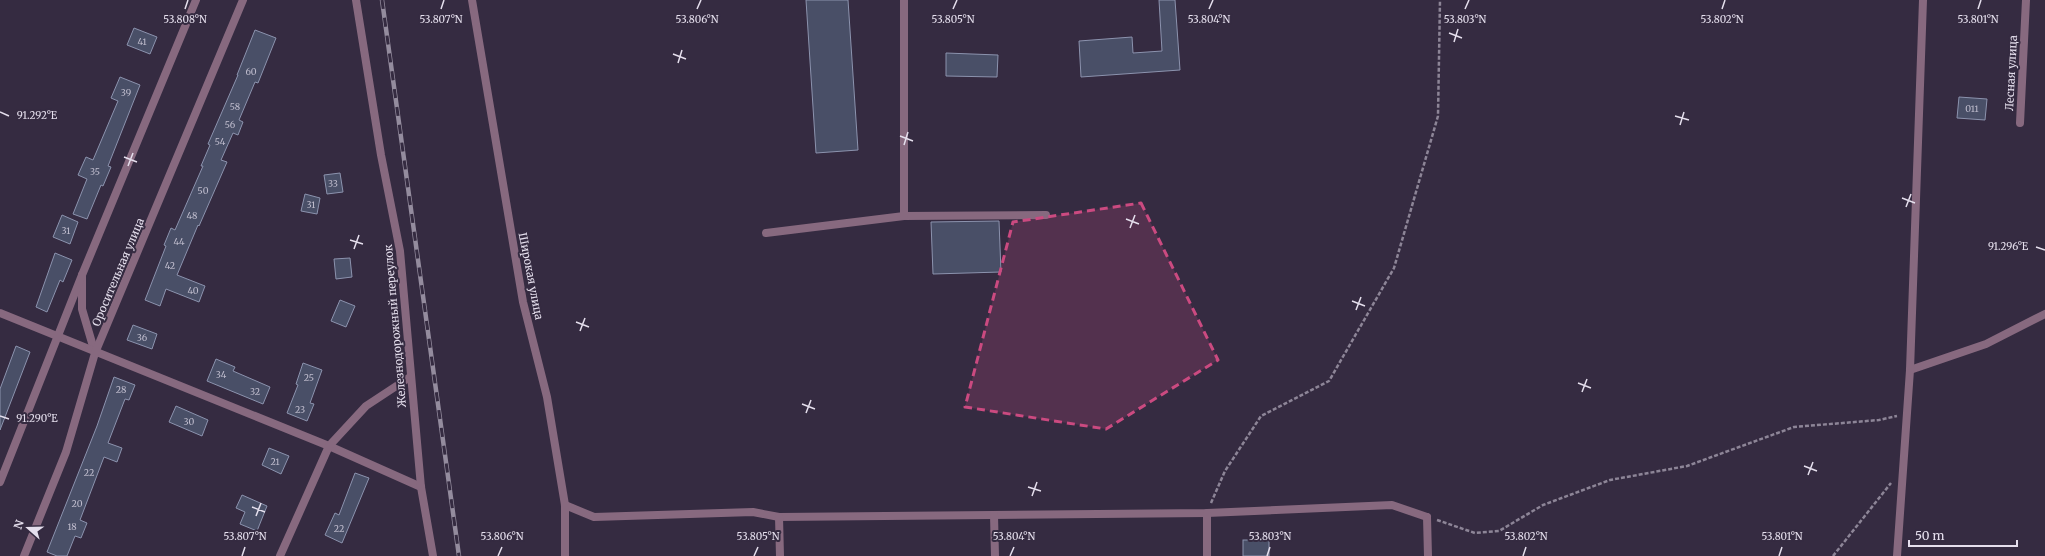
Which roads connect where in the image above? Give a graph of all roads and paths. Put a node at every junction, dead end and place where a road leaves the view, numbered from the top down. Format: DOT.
graph roads {
  1 [pos="196,0"];
  2 [pos="243,0"];
  3 [pos="356,0"];
  4 [pos="472,0"];
  5 [pos="904,0"];
  6 [pos="1440,0"];
  7 [pos="1923,0"];
  8 [pos="2026,0"];
  9 [pos="2020,123"];
  10 [pos="1046,215"];
  11 [pos="904,216"];
  12 [pos="766,232"];
  13 [pos="82,275"];
  14 [pos="0,313"];
  15 [pos="2045,314"];
  16 [pos="58,336"];
  17 [pos="95,353"];
  18 [pos="1910,370"];
  19 [pos="410,377"];
  20 [pos="1907,413"];
  21 [pos="328,446"];
  22 [pos="1903,468"];
  23 [pos="0,482"];
  24 [pos="421,487"];
  25 [pos="565,505"];
  26 [pos="1206,513"];
  27 [pos="994,515"];
  28 [pos="779,517"];
  29 [pos="1427,517"];
  30 [pos="24,556"];
  31 [pos="280,556"];
  32 [pos="433,556"];
  33 [pos="565,556"];
  34 [pos="780,556"];
  35 [pos="994,556"];
  36 [pos="1208,556"];
  37 [pos="1428,556"];
  38 [pos="1833,556"];
  39 [pos="1897,556"];
  1 -- 13 [label="street"];
  2 -- 17 [label="street, Оросительная улица"];
  3 -- 19 [label="street, Железнодорожный переулок"];
  4 -- 25 [label="street, Широкая улица"];
  5 -- 11 [label="street"];
  6 -- 26 [label="path"];
  7 -- 18 [label="street"];
  8 -- 9 [label="street, Лесная улица"];
  10 -- 11 [label="street"];
  11 -- 12 [label="street"];
  13 -- 16 [label="street"];
  13 -- 17 [label="street"];
  14 -- 16 [label="street"];
  15 -- 18 [label="street"];
  16 -- 17 [label="street"];
  16 -- 23 [label="street"];
  17 -- 21 [label="street"];
  17 -- 30 [label="street, Оросительная улица"];
  18 -- 20 [label="street"];
  19 -- 21 [label="street"];
  19 -- 24 [label="street, Железнодорожный переулок"];
  20 -- 22 [label="street"];
  20 -- 29 [label="path"];
  21 -- 24 [label="street"];
  21 -- 31 [label="street"];
  22 -- 38 [label="path"];
  22 -- 39 [label="street"];
  24 -- 32 [label="street, Железнодорожный переулок"];
  25 -- 28 [label="street"];
  25 -- 33 [label="street, Широкая улица"];
  26 -- 27 [label="street"];
  26 -- 29 [label="street"];
  26 -- 36 [label="street"];
  27 -- 28 [label="street"];
  27 -- 35 [label="street"];
  28 -- 34 [label="street"];
  29 -- 37 [label="street"];
}
